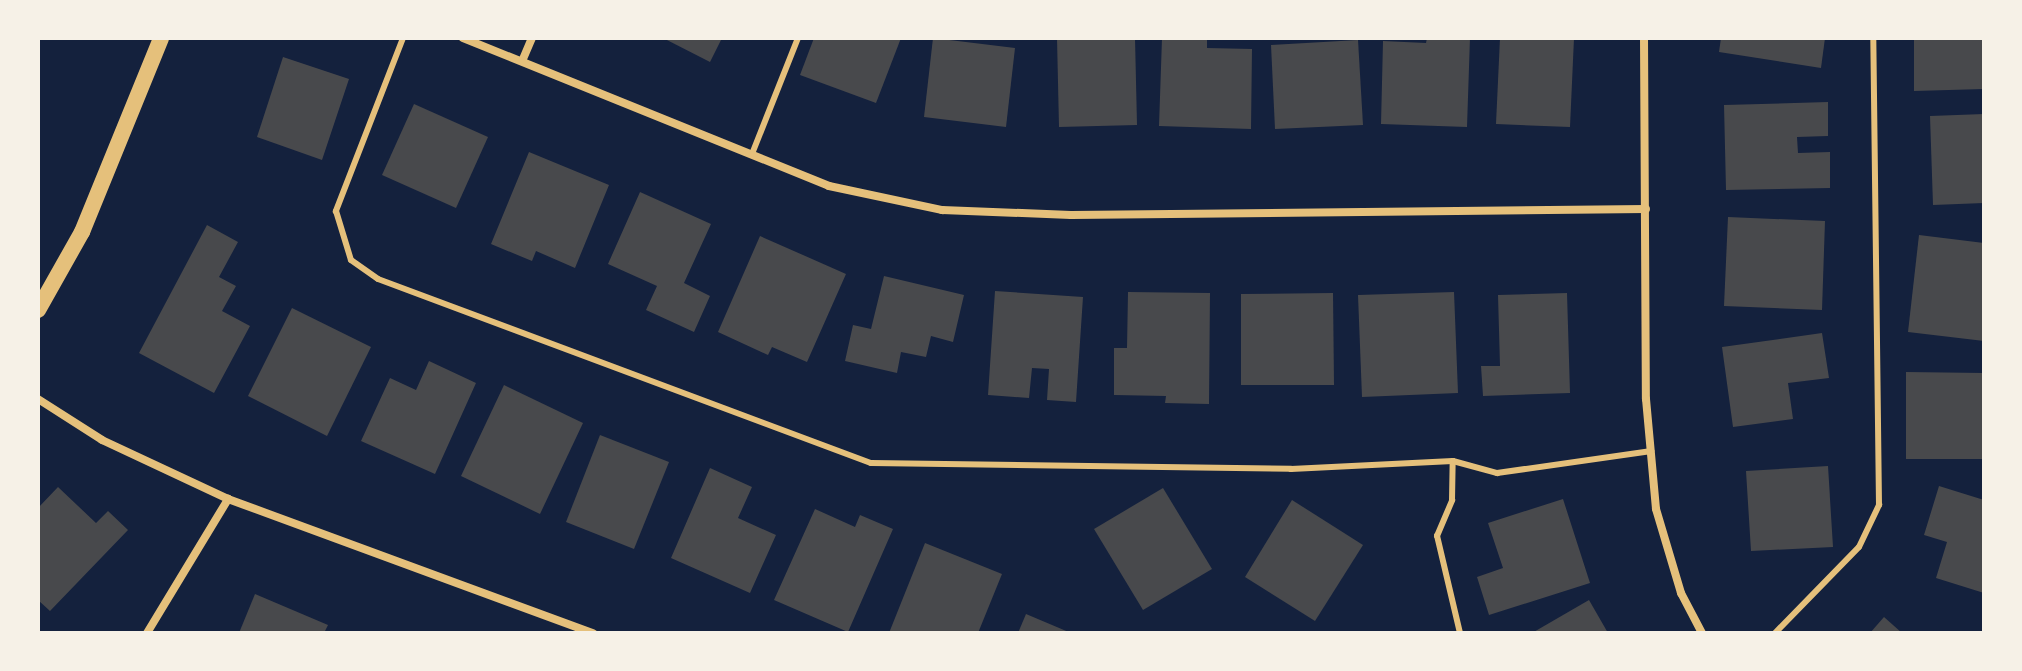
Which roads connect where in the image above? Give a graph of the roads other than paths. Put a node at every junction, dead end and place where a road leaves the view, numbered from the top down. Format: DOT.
graph roads {
  1 [pos="161,38"];
  2 [pos="403,38"];
  3 [pos="463,38"];
  4 [pos="532,38"];
  5 [pos="798,38"];
  6 [pos="1644,38"];
  7 [pos="1873,38"];
  8 [pos="523,59"];
  9 [pos="752,154"];
  10 [pos="1646,209"];
  11 [pos="38,310"];
  12 [pos="38,399"];
  13 [pos="1651,451"];
  14 [pos="1453,461"];
  15 [pos="228,499"];
  16 [pos="147,633"];
  17 [pos="593,633"];
  18 [pos="1460,633"];
  19 [pos="1702,633"];
  20 [pos="1775,633"];
  1 -- 11 [label="main road"];
  2 -- 14 [label="lane"];
  3 -- 8 [label="street"];
  4 -- 8 [label="street"];
  5 -- 9 [label="lane"];
  6 -- 10 [label="street"];
  7 -- 20 [label="lane"];
  8 -- 9 [label="street"];
  9 -- 10 [label="street"];
  10 -- 13 [label="street"];
  12 -- 15 [label="street"];
  13 -- 14 [label="lane"];
  13 -- 19 [label="street"];
  14 -- 18 [label="lane"];
  15 -- 16 [label="street"];
  15 -- 17 [label="street"];
}
